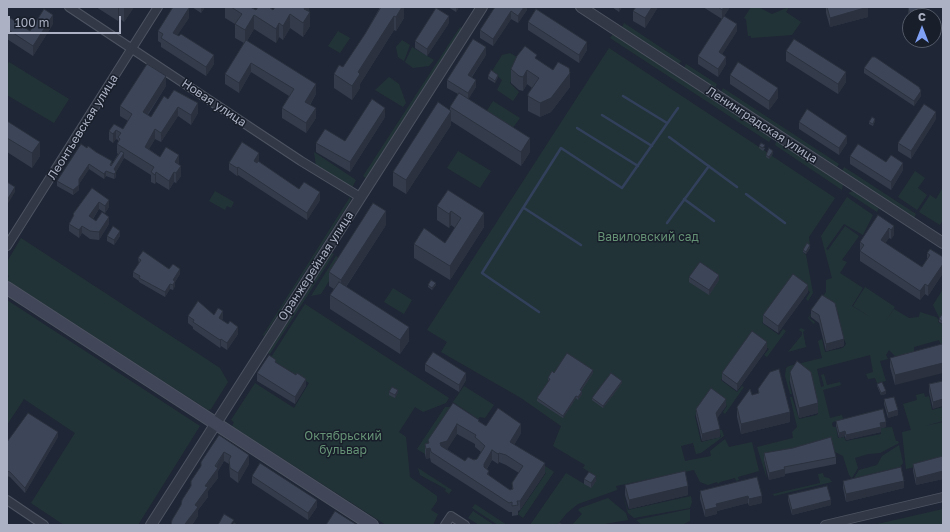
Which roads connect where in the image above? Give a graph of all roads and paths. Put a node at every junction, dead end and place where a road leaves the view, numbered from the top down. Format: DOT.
graph roads {
  1 [pos="70,7"];
  2 [pos="158,7"];
  3 [pos="482,7"];
  4 [pos="581,7"];
  5 [pos="132,49"];
  6 [pos="360,197"];
  7 [pos="943,244"];
  8 [pos="7,246"];
  9 [pos="7,288"];
  10 [pos="216,424"];
  11 [pos="943,496"];
  12 [pos="7,500"];
  13 [pos="44,525"];
  14 [pos="151,525"];
  15 [pos="372,525"];
  16 [pos="445,525"];
  17 [pos="465,525"];
  18 [pos="824,525"];
  1 -- 5 [label="street, Новая улица"];
  2 -- 5 [label="street, Леонтьевская улица"];
  3 -- 6 [label="street, Оранжерейная улица"];
  4 -- 7 [label="street, Ленинградская улица"];
  5 -- 6 [label="street, Новая улица"];
  5 -- 8 [label="street, Леонтьевская улица"];
  6 -- 10 [label="street, Оранжерейная улица"];
  9 -- 10 [label="main road"];
  10 -- 14 [label="street, Оранжерейная улица"];
  10 -- 15 [label="main road"];
  11 -- 18 [label="street"];
  12 -- 13 [label="street"];
  16 -- 17 [label="street"];
}
